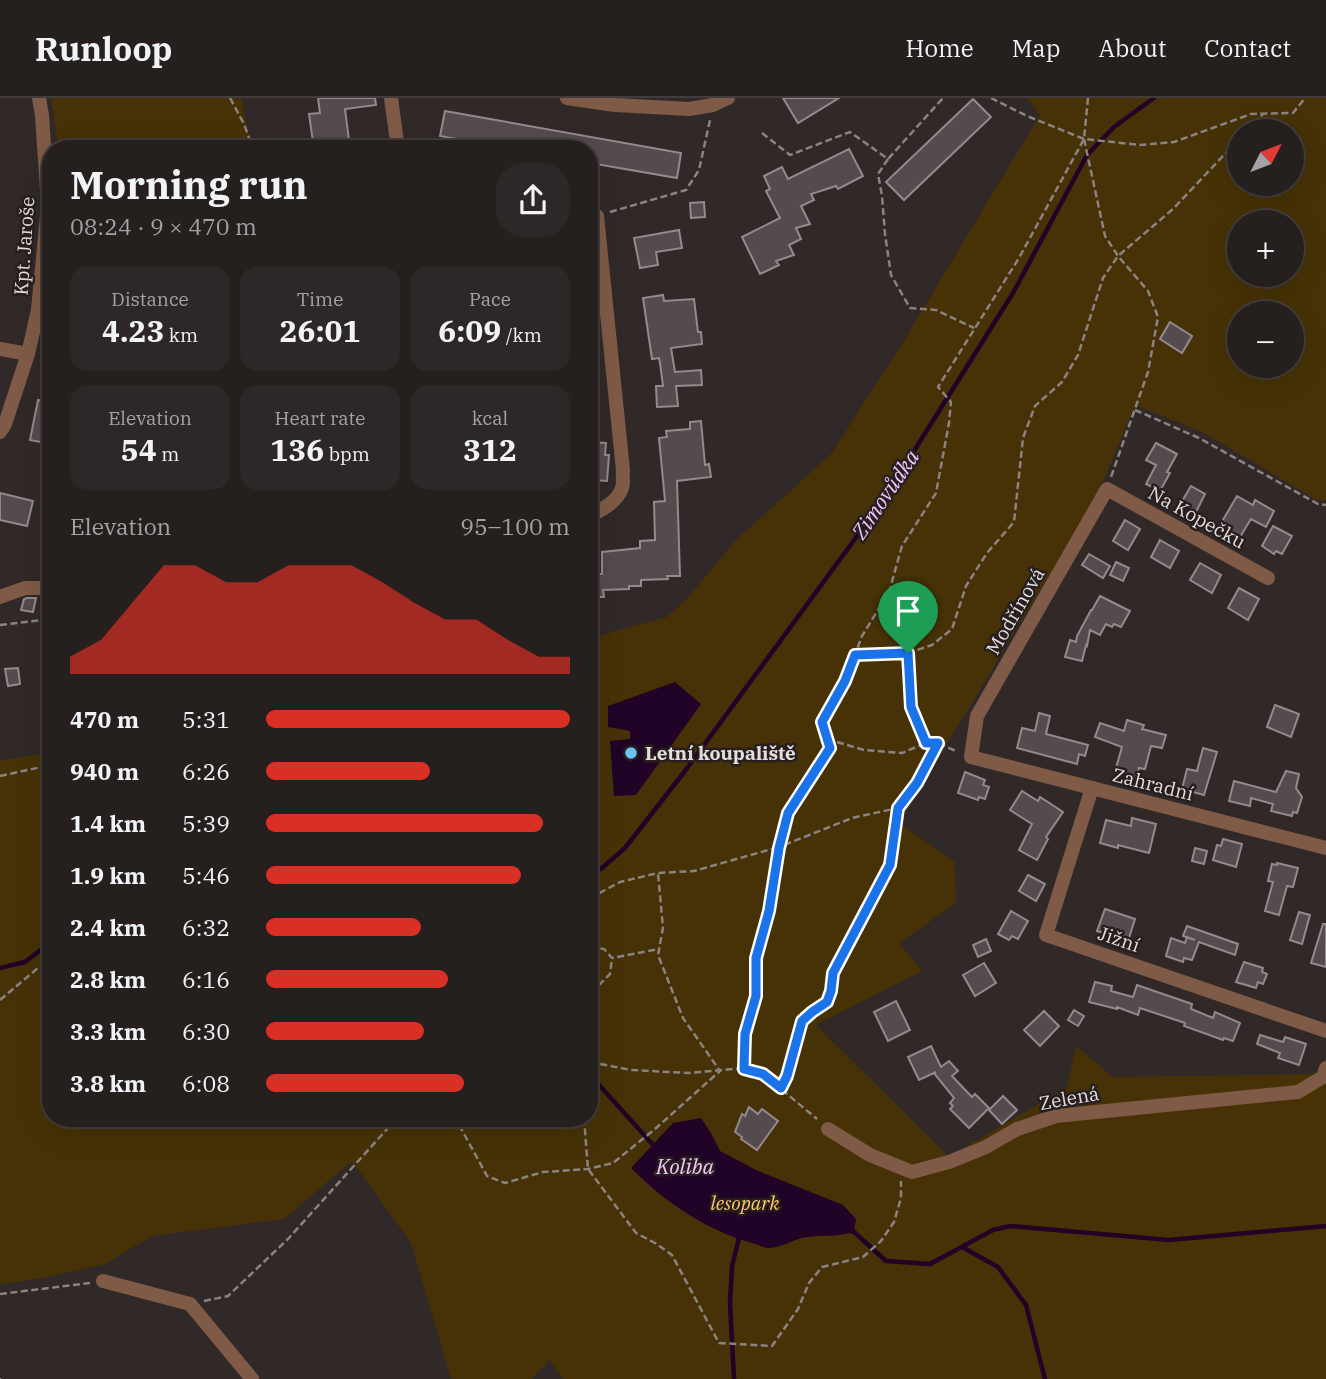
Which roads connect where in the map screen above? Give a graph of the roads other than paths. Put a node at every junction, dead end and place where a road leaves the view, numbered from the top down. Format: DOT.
graph roads {
  1 [pos="39,98"];
  2 [pos="391,98"];
  3 [pos="567,98"];
  4 [pos="728,98"];
  5 [pos="44,140"];
  6 [pos="397,140"];
  7 [pos="598,226"];
  8 [pos="42,268"];
  9 [pos="598,293"];
  10 [pos="605,293"];
  11 [pos="0,349"];
  12 [pos="28,354"];
  13 [pos="0,432"];
  14 [pos="1107,489"];
  15 [pos="598,512"];
  16 [pos="1268,578"];
  17 [pos="42,588"];
  18 [pos="0,597"];
  19 [pos="971,757"];
  20 [pos="1092,788"];
  21 [pos="1326,848"];
  22 [pos="1326,1031"];
  23 [pos="1326,1068"];
  24 [pos="828,1129"];
  25 [pos="103,1281"];
  26 [pos="252,1379"];
  1 -- 5 [label="street, Kpt. Jaroše"];
  2 -- 6 [label="street"];
  3 -- 4 [label="street"];
  7 -- 10 [label="street"];
  8 -- 12 [label="street, Kpt. Jaroše"];
  9 -- 10 [label="street"];
  10 -- 15 [label="street"];
  11 -- 12 [label="street"];
  12 -- 13 [label="street, Kpt. Jaroše"];
  14 -- 16 [label="street, Na Kopečku"];
  14 -- 19 [label="street, Modřínová"];
  17 -- 18 [label="street"];
  19 -- 20 [label="street, Zahradní"];
  20 -- 21 [label="street, Zahradní"];
  20 -- 22 [label="street, Jižní"];
  23 -- 24 [label="street, Zelená"];
  25 -- 26 [label="street"];
}
